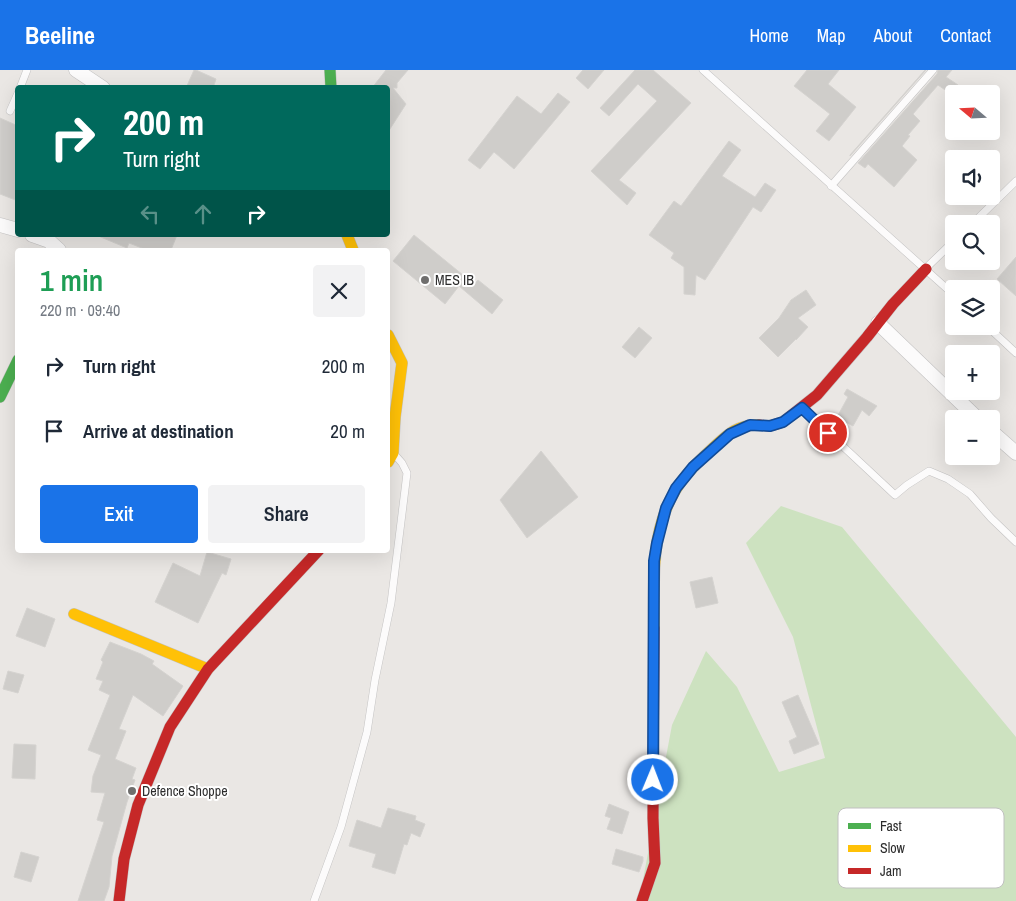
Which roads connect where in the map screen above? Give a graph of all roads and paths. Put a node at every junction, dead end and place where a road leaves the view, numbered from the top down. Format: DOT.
graph roads {
  1 [pos="27,70"];
  2 [pos="76,70"];
  3 [pos="330,70"];
  4 [pos="703,70"];
  5 [pos="933,70"];
  6 [pos="21,85"];
  7 [pos="98,85"];
  8 [pos="331,85"];
  9 [pos="15,100"];
  10 [pos="10,111"];
  11 [pos="1016,181"];
  12 [pos="832,186"];
  13 [pos="981,215"];
  14 [pos="0,225"];
  15 [pos="15,229"];
  16 [pos="38,237"];
  17 [pos="57,248"];
  18 [pos="945,250"];
  19 [pos="926,269"];
  20 [pos="945,287"];
  21 [pos="878,324"];
  22 [pos="997,335"];
  23 [pos="390,338"];
  24 [pos="1016,353"];
  25 [pos="15,366"];
  26 [pos="0,397"];
  27 [pos="802,408"];
  28 [pos="969,410"];
  29 [pos="1000,439"];
  30 [pos="390,449"];
  31 [pos="1016,453"];
  32 [pos="390,456"];
  33 [pos="1016,542"];
  34 [pos="315,553"];
  35 [pos="74,614"];
  36 [pos="208,669"];
  37 [pos="119,901"];
  38 [pos="314,901"];
  39 [pos="642,901"];
  1 -- 6 [label="lane"];
  2 -- 7 [label="street"];
  3 -- 8 [label="street"];
  4 -- 12 [label="lane"];
  5 -- 12 [label="lane"];
  9 -- 10 [label="lane"];
  11 -- 13 [label="lane"];
  12 -- 19 [label="lane"];
  14 -- 15 [label="street"];
  16 -- 17 [label="street"];
  18 -- 19 [label="lane"];
  19 -- 20 [label="lane"];
  19 -- 21 [label="street"];
  21 -- 27 [label="street"];
  21 -- 28 [label="street"];
  22 -- 24 [label="lane"];
  23 -- 30 [label="street"];
  25 -- 26 [label="street"];
  27 -- 33 [label="lane"];
  27 -- 39 [label="street"];
  29 -- 31 [label="street"];
  32 -- 38 [label="lane"];
  34 -- 36 [label="street"];
  35 -- 36 [label="street"];
  36 -- 37 [label="street"];
}
